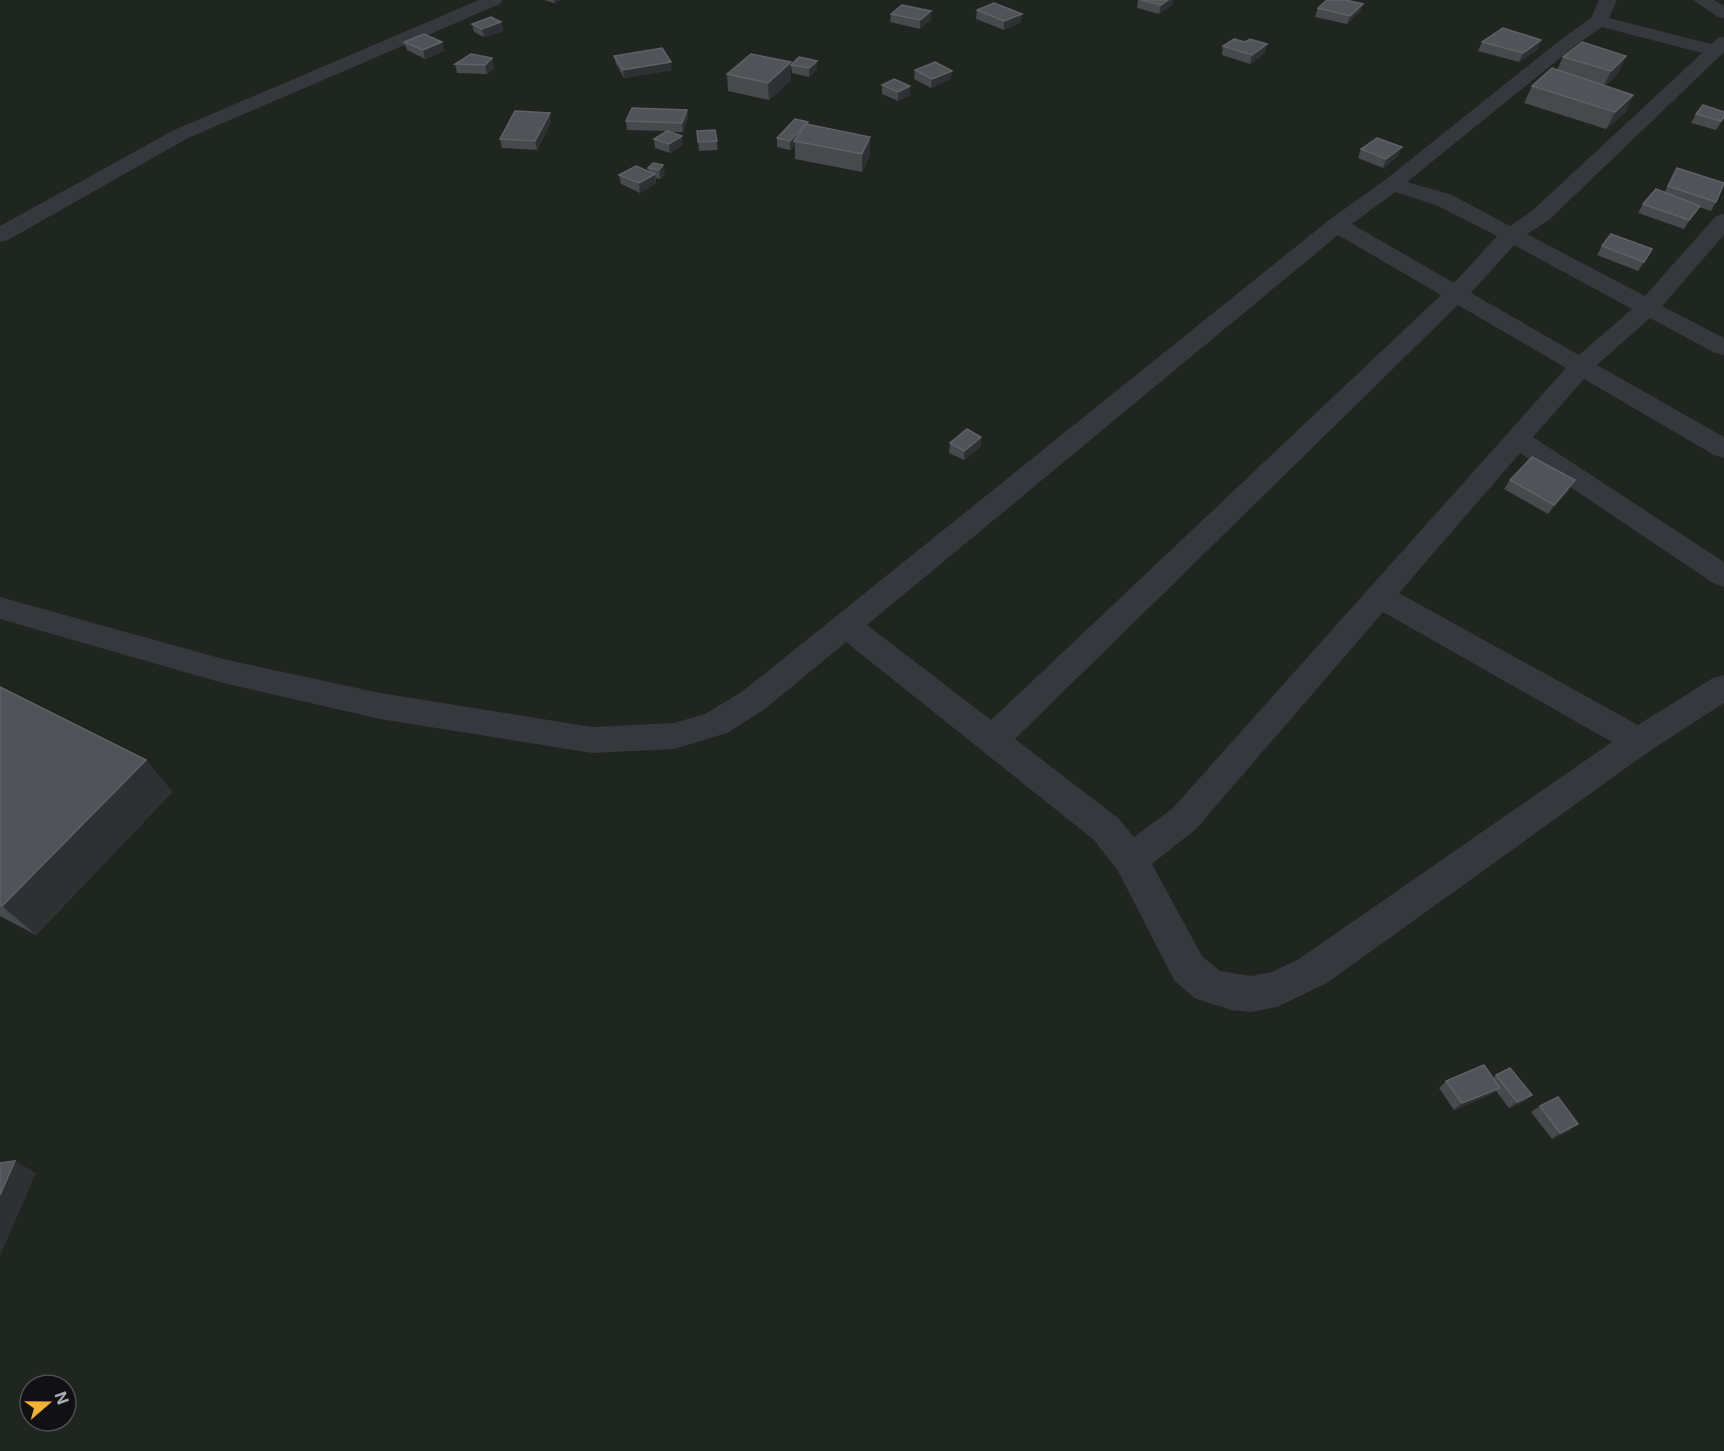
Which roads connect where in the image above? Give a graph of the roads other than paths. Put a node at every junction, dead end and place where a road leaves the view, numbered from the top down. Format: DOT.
graph roads {
  1 [pos="494,0"];
  2 [pos="1702,0"];
  3 [pos="1604,11"];
  4 [pos="1724,14"];
  5 [pos="1719,46"];
  6 [pos="1392,184"];
  7 [pos="1724,221"];
  8 [pos="1337,225"];
  9 [pos="1511,235"];
  10 [pos="0,236"];
  11 [pos="1457,294"];
  12 [pos="1647,308"];
  13 [pos="1724,348"];
  14 [pos="1581,366"];
  15 [pos="1517,439"];
  16 [pos="1718,439"];
  17 [pos="1724,576"];
  18 [pos="1379,596"];
  19 [pos="0,608"];
  20 [pos="846,625"];
  21 [pos="1724,687"];
  22 [pos="993,739"];
  23 [pos="1639,741"];
  24 [pos="1131,860"];
  1 -- 10 [label="street"];
  2 -- 4 [label="street"];
  3 -- 5 [label="street"];
  3 -- 6 [label="street"];
  5 -- 9 [label="street"];
  6 -- 8 [label="street"];
  6 -- 9 [label="street"];
  7 -- 12 [label="street"];
  8 -- 11 [label="street"];
  8 -- 20 [label="street"];
  9 -- 11 [label="street"];
  9 -- 12 [label="street"];
  11 -- 14 [label="street"];
  11 -- 22 [label="street"];
  12 -- 13 [label="street"];
  12 -- 14 [label="street"];
  14 -- 15 [label="street"];
  14 -- 16 [label="street"];
  15 -- 17 [label="street"];
  15 -- 18 [label="street"];
  18 -- 23 [label="street"];
  18 -- 24 [label="street"];
  19 -- 20 [label="street"];
  20 -- 22 [label="street"];
  21 -- 23 [label="street"];
  22 -- 24 [label="street"];
  23 -- 24 [label="street"];
}
